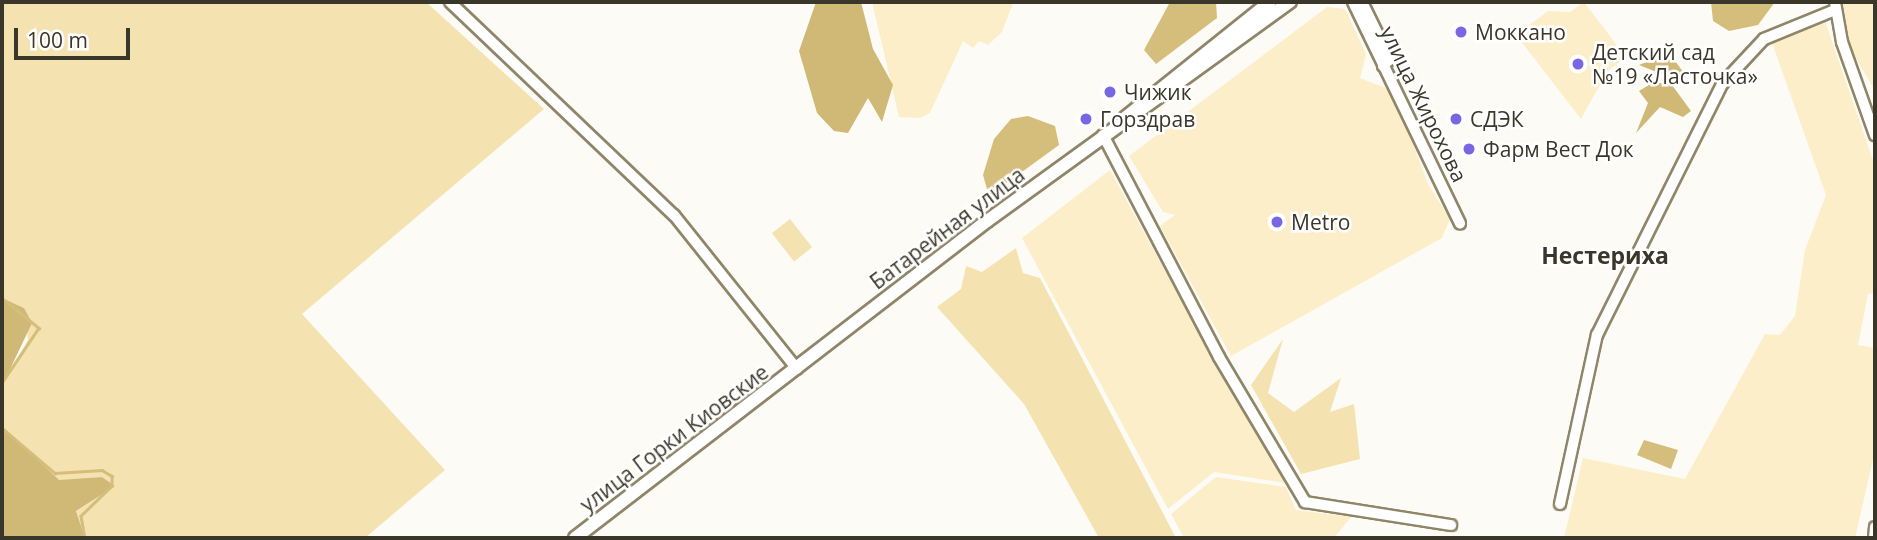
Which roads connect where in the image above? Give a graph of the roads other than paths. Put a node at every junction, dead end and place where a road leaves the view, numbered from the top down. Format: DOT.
graph roads {
  1 [pos="450,2"];
  2 [pos="1270,2"];
  3 [pos="1290,2"];
  4 [pos="1353,2"];
  5 [pos="1362,2"];
  6 [pos="1835,6"];
  7 [pos="1387,63"];
  8 [pos="1122,121"];
  9 [pos="1103,135"];
  10 [pos="1875,135"];
  11 [pos="1460,223"];
  12 [pos="797,369"];
  13 [pos="1560,504"];
  14 [pos="1451,525"];
  15 [pos="1875,527"];
  16 [pos="575,538"];
  17 [pos="1874,538"];
  1 -- 12 [label="street"];
  2 -- 8 [label="main road, Батарейная улица"];
  3 -- 8 [label="main road, Батарейная улица"];
  4 -- 7 [label="street, улица Жирохова"];
  5 -- 7 [label="street, улица Жирохова"];
  6 -- 10 [label="street"];
  6 -- 13 [label="street"];
  7 -- 11 [label="street, улица Жирохова"];
  8 -- 9 [label="main road, Батарейная улица"];
  9 -- 12 [label="main road, Батарейная улица"];
  9 -- 14 [label="street"];
  12 -- 16 [label="main road, улица Горки Киовские"];
  15 -- 17 [label="street"];
}
